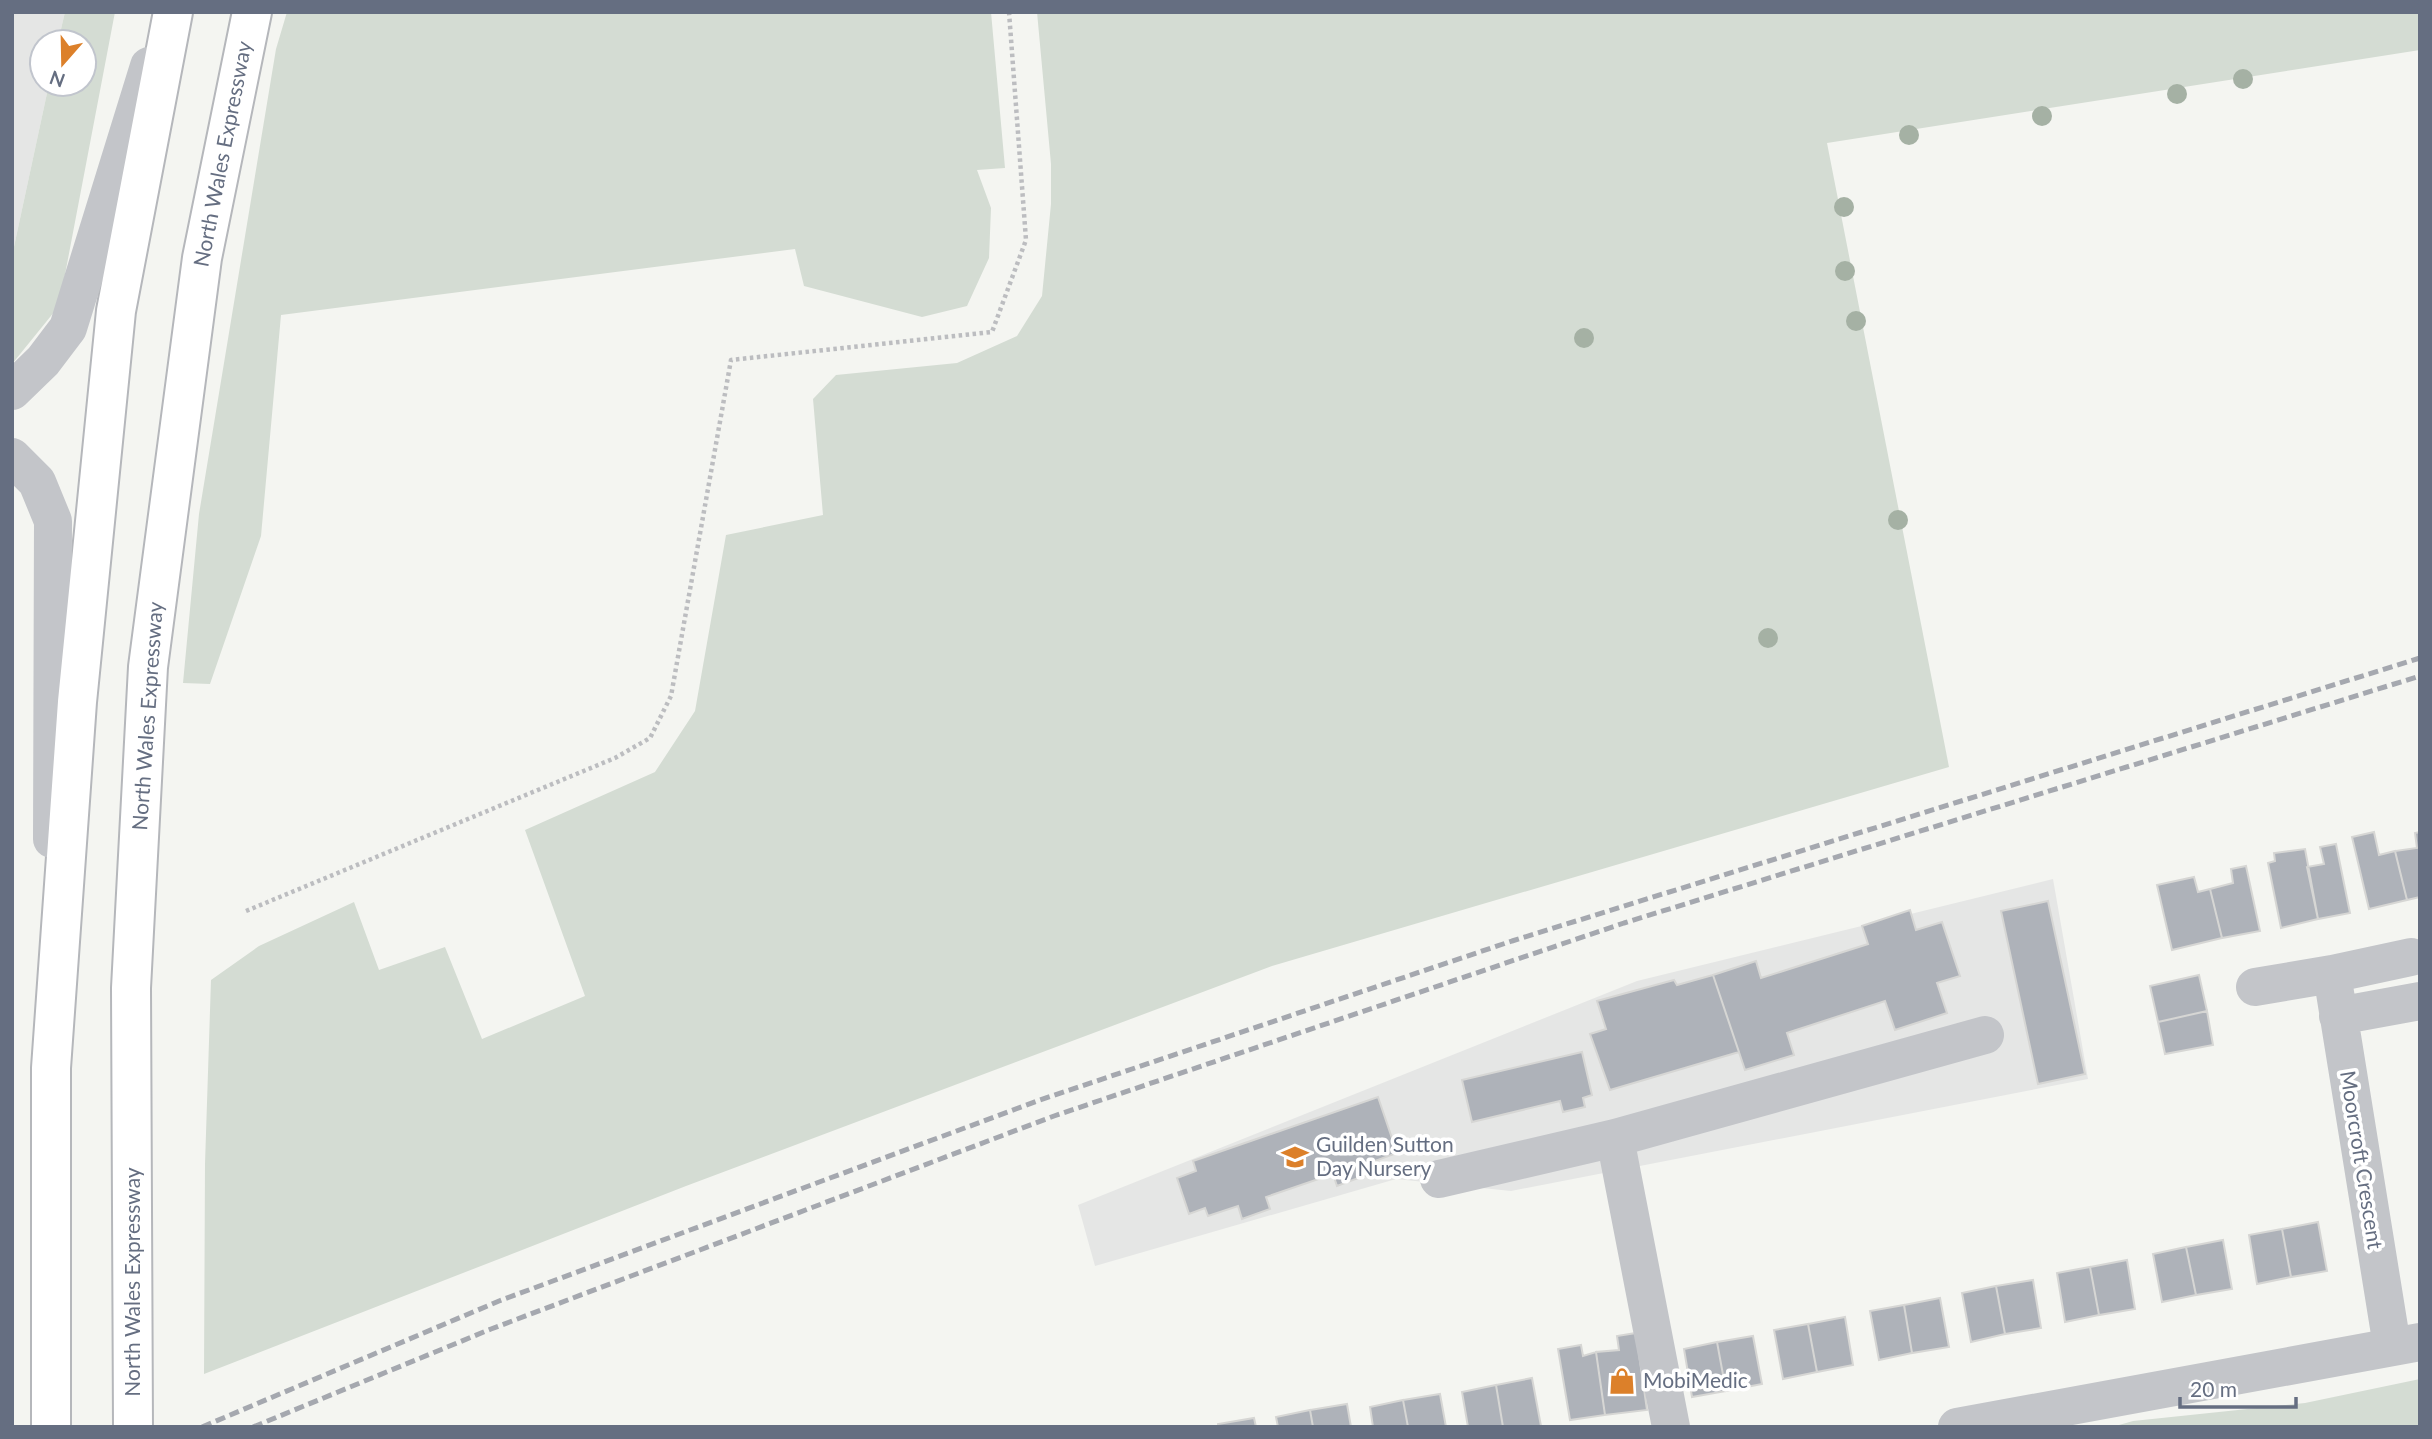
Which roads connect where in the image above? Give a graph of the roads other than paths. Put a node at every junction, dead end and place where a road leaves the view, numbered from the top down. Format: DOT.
graph roads {
  1 [pos="165,12"];
  2 [pos="173,12"];
  3 [pos="252,12"];
  4 [pos="12,391"];
  5 [pos="12,457"];
  6 [pos="2411,957"];
  7 [pos="2332,975"];
  8 [pos="2255,988"];
  9 [pos="2420,1001"];
  10 [pos="2338,1016"];
  11 [pos="1985,1035"];
  12 [pos="51,1068"];
  13 [pos="1615,1139"];
  14 [pos="1439,1179"];
  15 [pos="2406,1344"];
  16 [pos="50,1410"];
  17 [pos="134,1427"];
  18 [pos="1671,1427"];
  19 [pos="1957,1427"];
  1 -- 4 [label="street"];
  2 -- 12 [label="highway"];
  3 -- 17 [label="highway, North Wales Expressway"];
  5 -- 12 [label="street"];
  6 -- 7 [label="street"];
  7 -- 8 [label="street"];
  7 -- 10 [label="street, Moorcroft Crescent"];
  9 -- 10 [label="street"];
  10 -- 15 [label="street, Moorcroft Crescent"];
  11 -- 13 [label="street"];
  12 -- 16 [label="highway"];
  13 -- 14 [label="street"];
  13 -- 18 [label="street"];
  15 -- 19 [label="street"];
}
